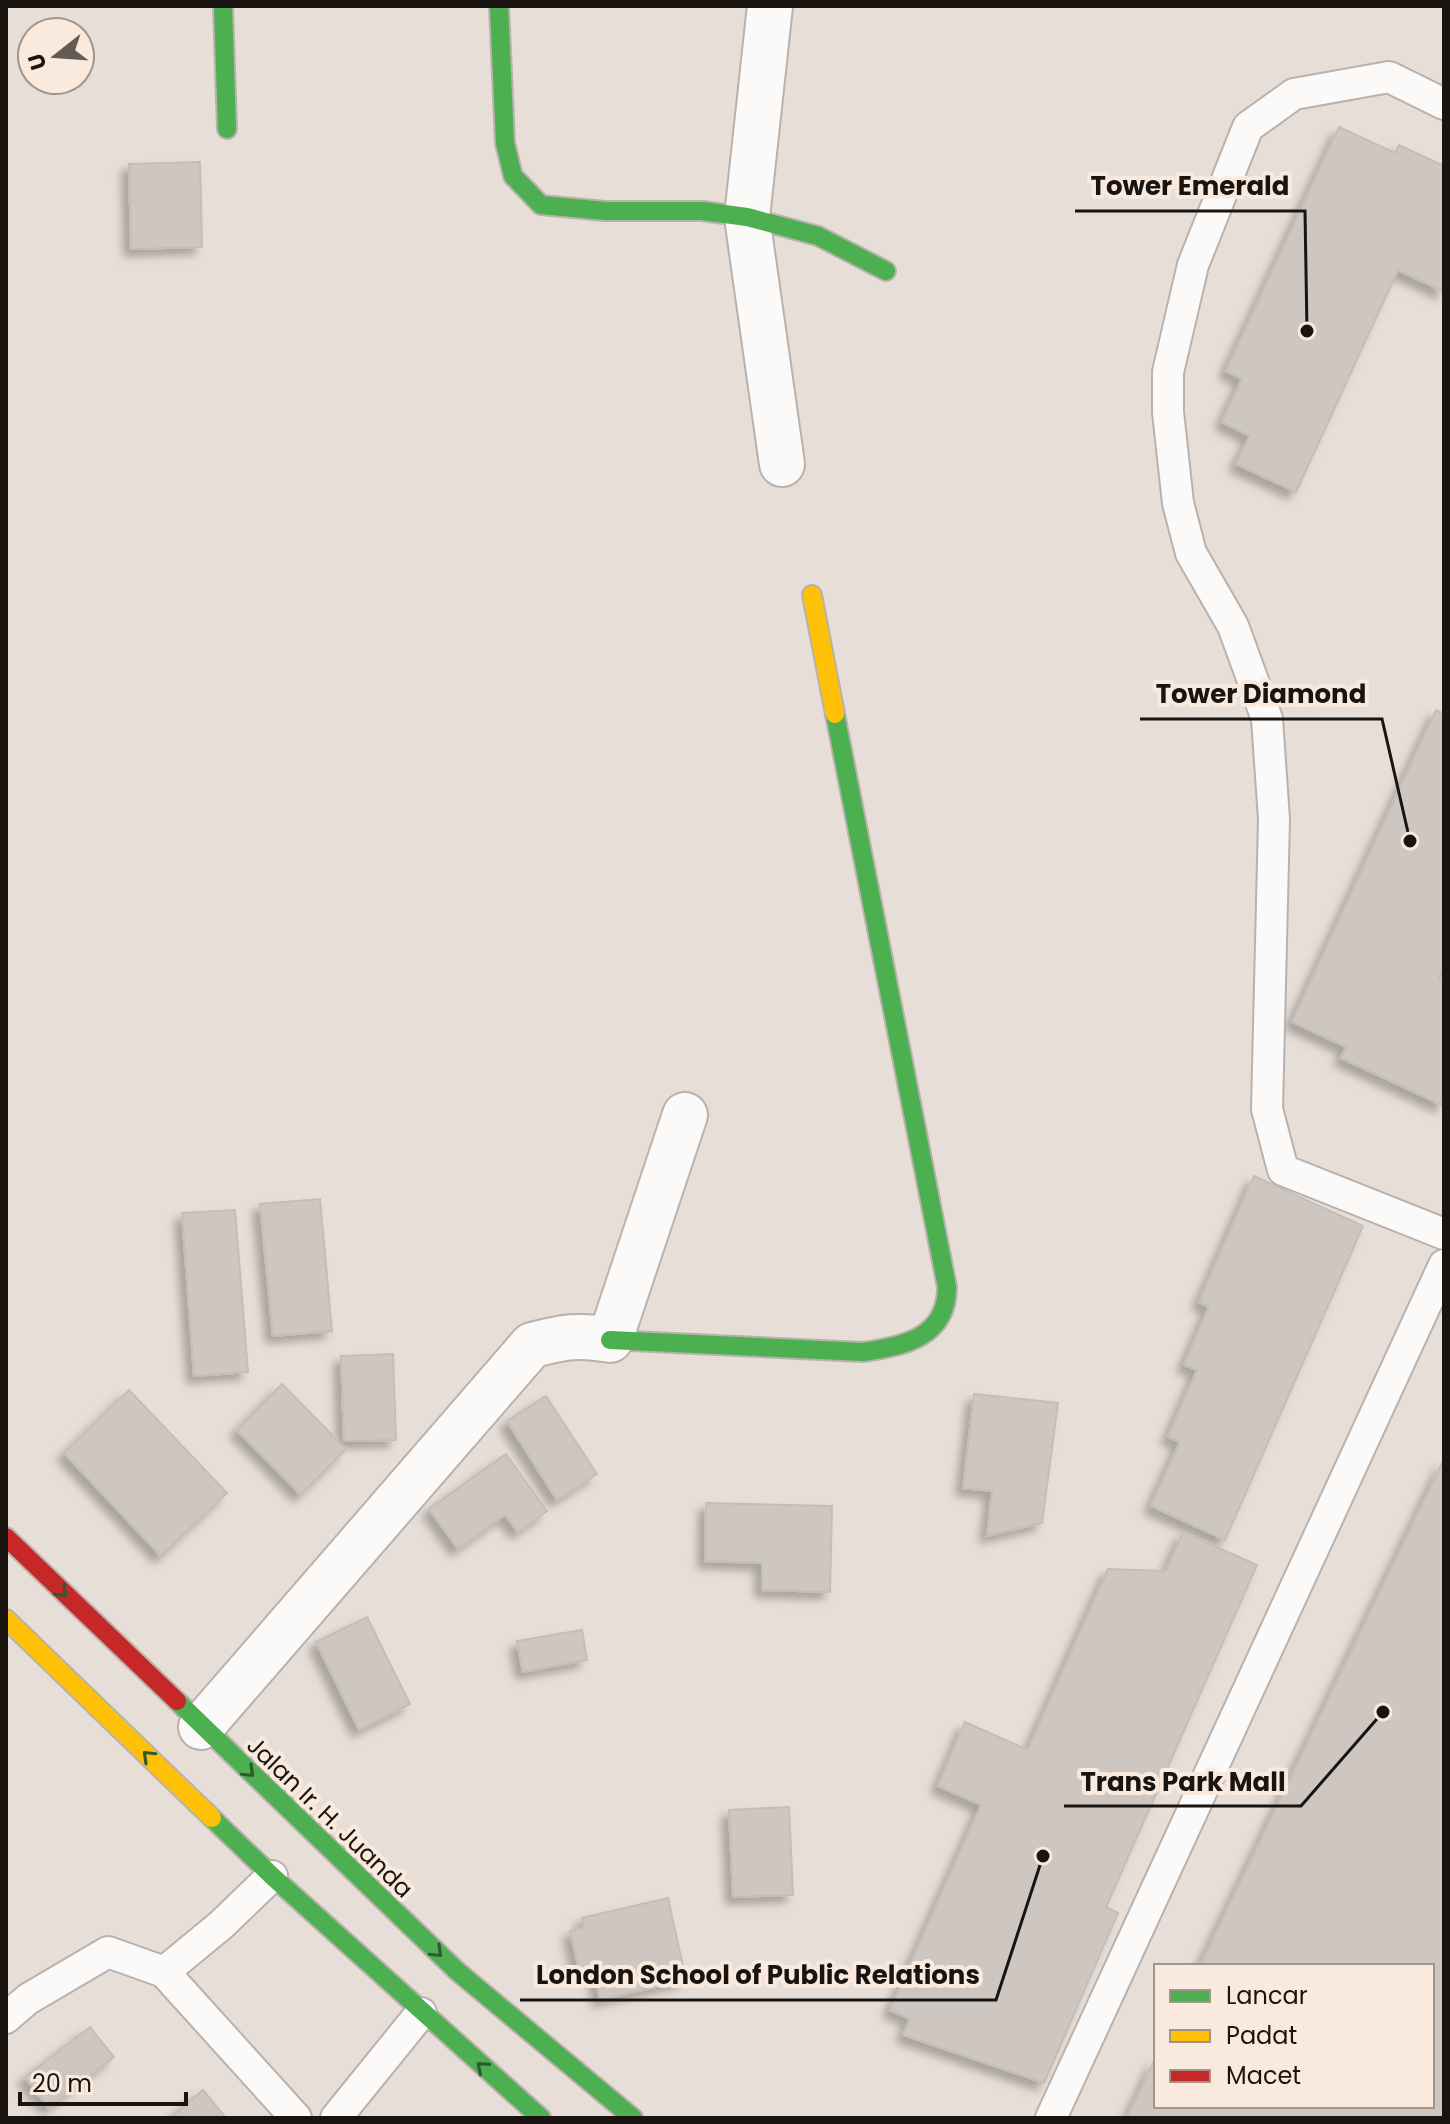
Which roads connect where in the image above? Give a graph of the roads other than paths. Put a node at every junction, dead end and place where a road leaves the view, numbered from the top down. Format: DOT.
graph roads {
  1 [pos="223,6"];
  2 [pos="499,6"];
  3 [pos="770,6"];
  4 [pos="1444,104"];
  5 [pos="227,129"];
  6 [pos="747,217"];
  7 [pos="886,271"];
  8 [pos="782,464"];
  9 [pos="812,595"];
  10 [pos="685,1115"];
  11 [pos="1444,1234"];
  12 [pos="1444,1265"];
  13 [pos="610,1340"];
  14 [pos="6,1537"];
  15 [pos="6,1619"];
  16 [pos="201,1727"];
  17 [pos="272,1876"];
  18 [pos="164,1972"];
  19 [pos="421,2013"];
  20 [pos="6,2018"];
  21 [pos="296,2118"];
  22 [pos="336,2118"];
  23 [pos="541,2118"];
  24 [pos="633,2118"];
  25 [pos="1051,2118"];
  1 -- 5 [label="main road"];
  2 -- 6 [label="main road"];
  3 -- 6 [label="street"];
  4 -- 11 [label="lane"];
  6 -- 7 [label="main road"];
  6 -- 8 [label="street"];
  9 -- 13 [label="main road"];
  10 -- 13 [label="street"];
  12 -- 25 [label="lane"];
  13 -- 16 [label="street"];
  14 -- 16 [label="main road, Jalan Ir. H. Juanda, one-way"];
  17 -- 15 [label="main road, one-way"];
  16 -- 24 [label="main road, Jalan Ir. H. Juanda, one-way"];
  17 -- 18 [label="lane"];
  17 -- 19 [label="main road"];
  18 -- 20 [label="lane"];
  18 -- 21 [label="lane"];
  19 -- 22 [label="lane"];
  23 -- 19 [label="main road, one-way"];
}
